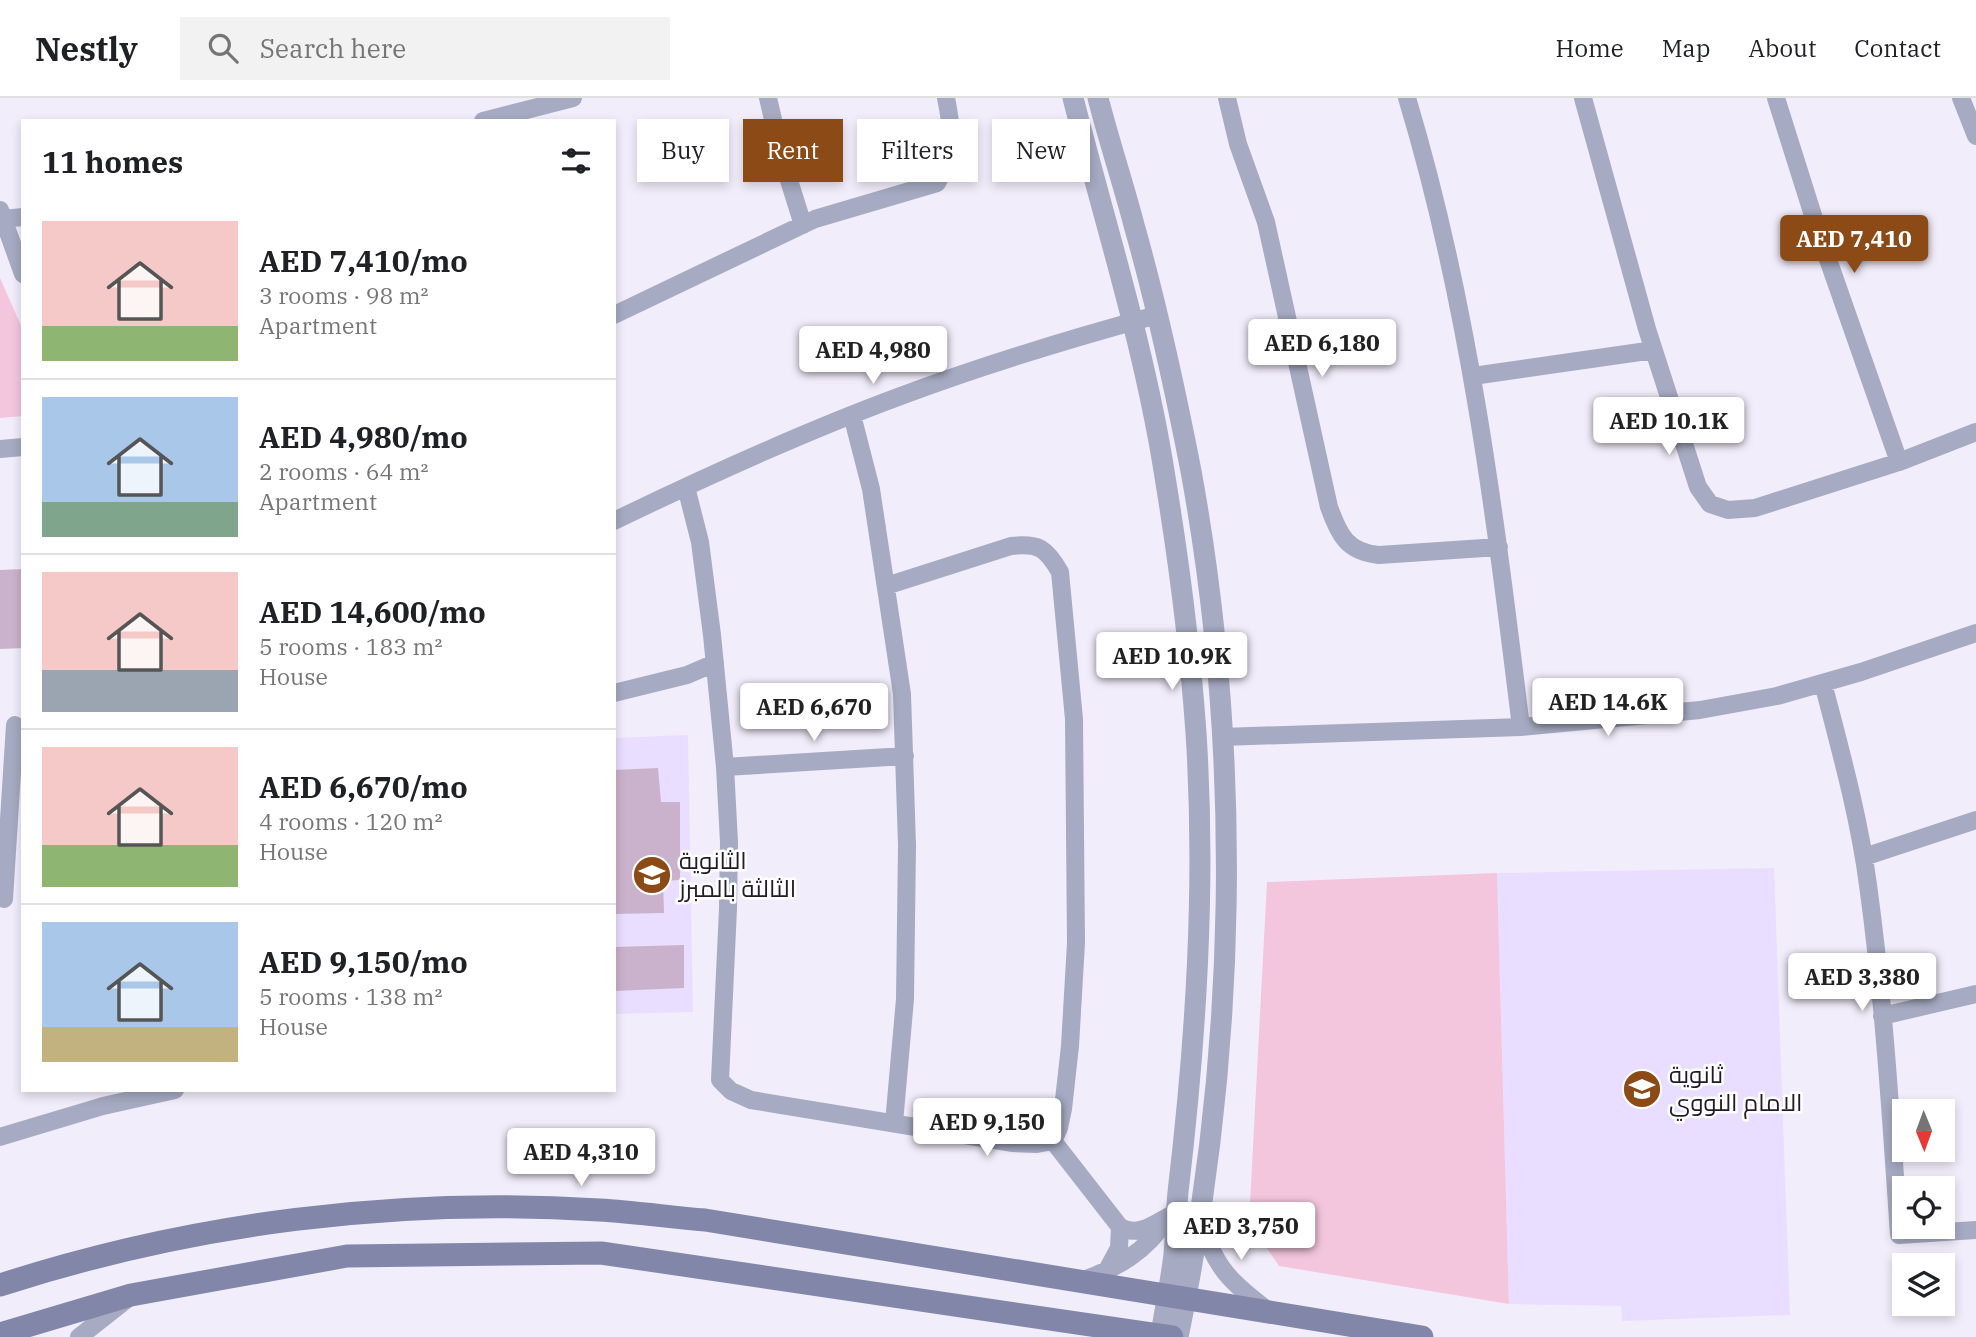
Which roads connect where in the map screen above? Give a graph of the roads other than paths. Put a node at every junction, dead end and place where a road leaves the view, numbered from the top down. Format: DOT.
graph roads {
  1 [pos="573,98"];
  2 [pos="768,98"];
  3 [pos="946,98"];
  4 [pos="1073,98"];
  5 [pos="1098,98"];
  6 [pos="1227,98"];
  7 [pos="1407,98"];
  8 [pos="1583,98"];
  9 [pos="1776,98"];
  10 [pos="1961,98"];
  11 [pos="514,105"];
  12 [pos="487,119"];
  13 [pos="1976,136"];
  14 [pos="1,214"];
  15 [pos="21,217"];
  16 [pos="803,225"];
  17 [pos="21,269"];
  18 [pos="616,314"];
  19 [pos="1157,314"];
  20 [pos="1133,321"];
  21 [pos="1654,350"];
  22 [pos="1473,376"];
  23 [pos="852,415"];
  24 [pos="1976,432"];
  25 [pos="21,447"];
  26 [pos="0,449"];
  27 [pos="1899,462"];
  28 [pos="686,486"];
  29 [pos="616,520"];
  30 [pos="1499,547"];
  31 [pos="886,586"];
  32 [pos="1976,633"];
  33 [pos="715,663"];
  34 [pos="1823,683"];
  35 [pos="616,693"];
  36 [pos="13,725"];
  37 [pos="1521,727"];
  38 [pos="1223,737"];
  39 [pos="905,756"];
  40 [pos="724,767"];
  41 [pos="1976,820"];
  42 [pos="1864,857"];
  43 [pos="2,899"];
  44 [pos="21,901"];
  45 [pos="1976,994"];
  46 [pos="1882,1016"];
  47 [pos="157,1092"];
  48 [pos="103,1098"];
  49 [pos="894,1123"];
  50 [pos="0,1137"];
  51 [pos="1053,1141"];
  52 [pos="1173,1206"];
  53 [pos="1200,1219"];
  54 [pos="1119,1227"];
  55 [pos="1976,1230"];
  56 [pos="1106,1272"];
  57 [pos="1079,1281"];
  58 [pos="0,1285"];
  59 [pos="131,1296"];
  60 [pos="1176,1297"];
  61 [pos="1269,1312"];
  62 [pos="0,1334"];
  63 [pos="1170,1336"];
  64 [pos="79,1337"];
  65 [pos="1422,1337"];
  1 -- 11 [label="street"];
  2 -- 16 [label="street"];
  3 -- 16 [label="street"];
  4 -- 20 [label="street"];
  5 -- 19 [label="street"];
  6 -- 30 [label="street"];
  7 -- 22 [label="street"];
  8 -- 21 [label="street"];
  9 -- 27 [label="street"];
  10 -- 13 [label="street"];
  11 -- 12 [label="street"];
  14 -- 15 [label="street"];
  14 -- 17 [label="street"];
  16 -- 18 [label="street"];
  19 -- 20 [label="street"];
  19 -- 38 [label="street"];
  20 -- 23 [label="street"];
  20 -- 52 [label="street"];
  21 -- 22 [label="street"];
  21 -- 27 [label="street"];
  22 -- 30 [label="street"];
  23 -- 28 [label="street"];
  23 -- 31 [label="street"];
  24 -- 27 [label="street"];
  25 -- 26 [label="street"];
  28 -- 29 [label="street"];
  28 -- 33 [label="street"];
  30 -- 37 [label="street"];
  31 -- 39 [label="street"];
  31 -- 51 [label="street"];
  32 -- 34 [label="street"];
  33 -- 35 [label="street"];
  33 -- 40 [label="street"];
  34 -- 37 [label="street"];
  34 -- 42 [label="street"];
  36 -- 43 [label="street"];
  37 -- 38 [label="street"];
  38 -- 53 [label="street"];
  39 -- 40 [label="street"];
  39 -- 49 [label="street"];
  40 -- 49 [label="street"];
  41 -- 42 [label="street"];
  42 -- 46 [label="street"];
  43 -- 44 [label="street"];
  45 -- 46 [label="street"];
  46 -- 55 [label="street"];
  47 -- 48 [label="street"];
  48 -- 50 [label="street"];
  49 -- 51 [label="street"];
  51 -- 54 [label="street"];
  52 -- 54 [label="street"];
  52 -- 56 [label="street"];
  52 -- 60 [label="street"];
  53 -- 60 [label="street"];
  53 -- 61 [label="street"];
  54 -- 56 [label="street"];
  56 -- 57 [label="street"];
  57 -- 58 [label="main road"];
  57 -- 60 [label="main road"];
  59 -- 62 [label="main road"];
  59 -- 63 [label="main road"];
  59 -- 64 [label="street"];
  60 -- 61 [label="main road"];
  60 -- 63 [label="street"];
  61 -- 65 [label="main road"];
}
